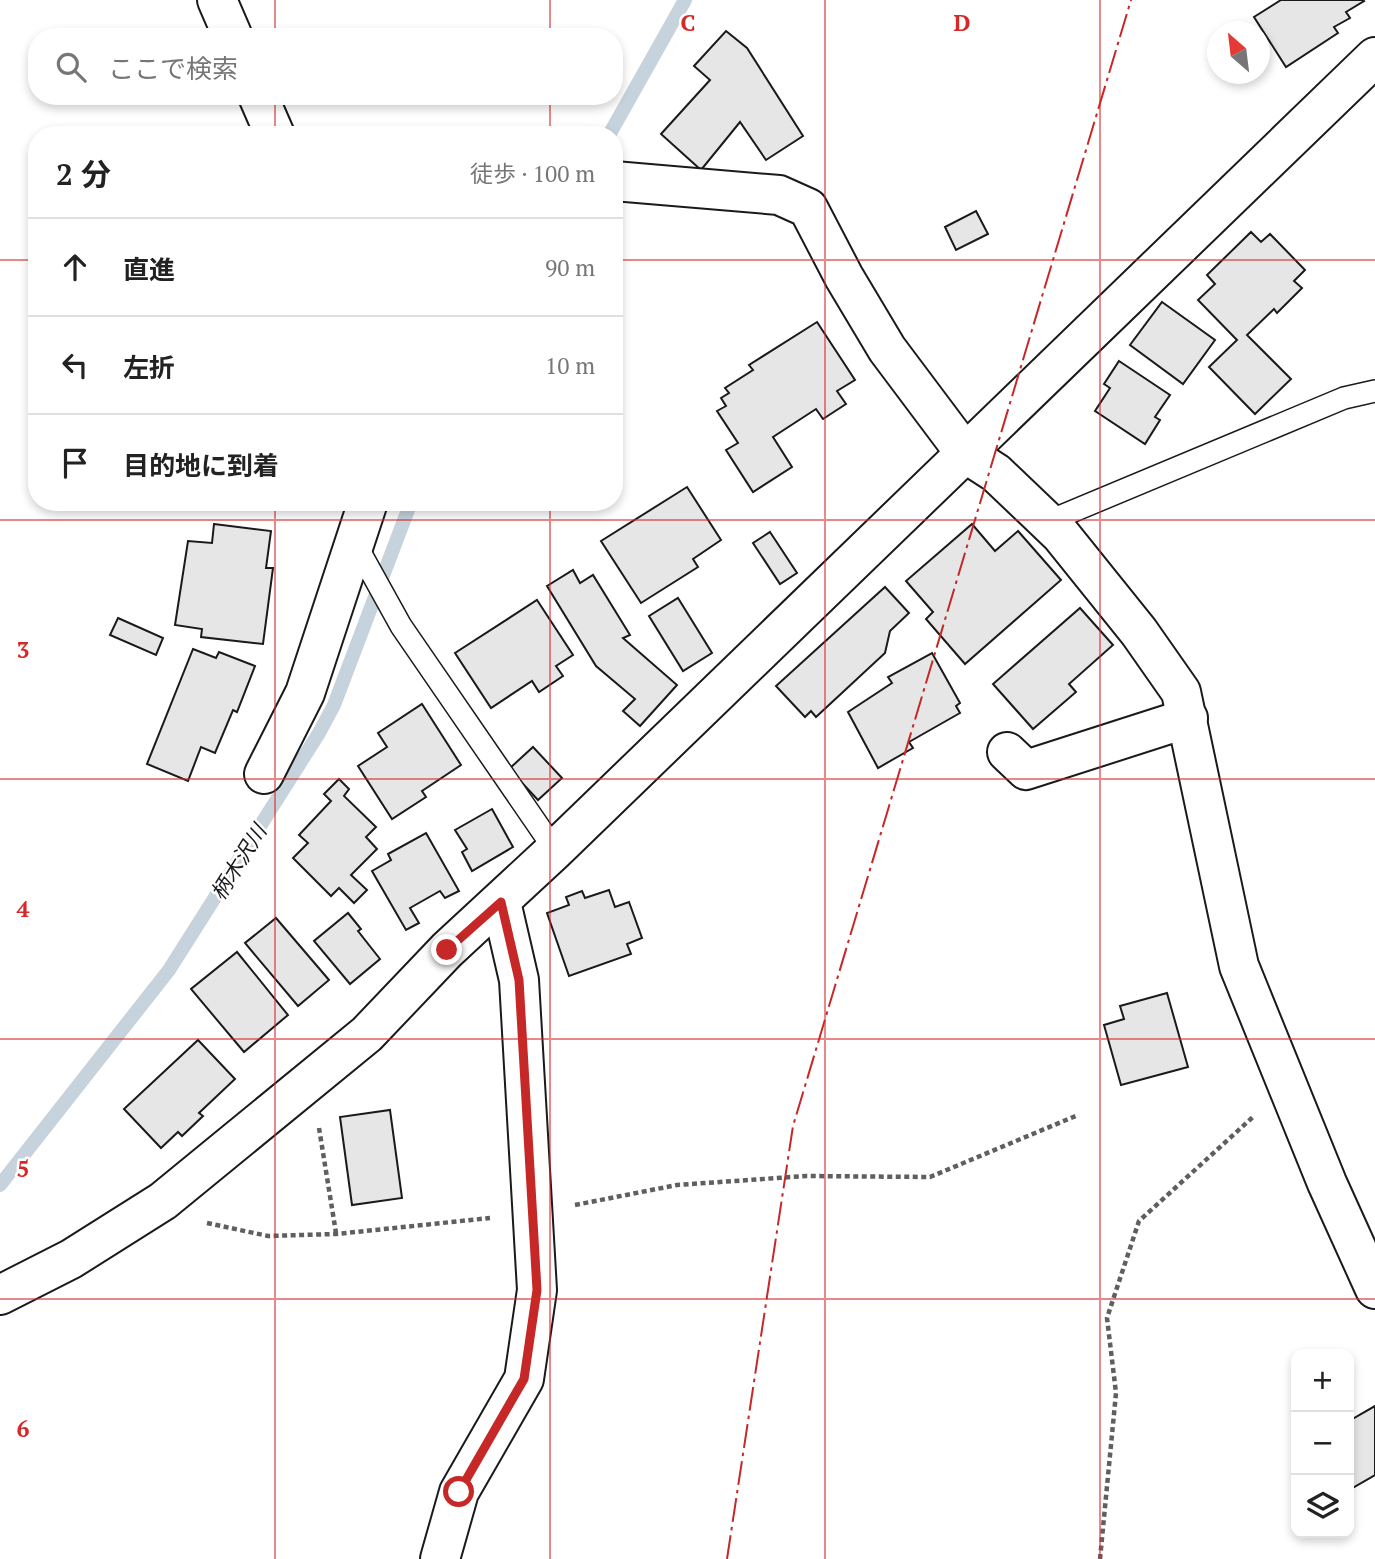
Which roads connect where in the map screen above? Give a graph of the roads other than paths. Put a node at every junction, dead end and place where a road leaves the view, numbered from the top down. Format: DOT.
graph roads {
  1 [pos="217,0"];
  2 [pos="229,28"];
  3 [pos="1375,57"];
  4 [pos="262,105"];
  5 [pos="271,126"];
  6 [pos="623,183"];
  7 [pos="1375,391"];
  8 [pos="965,453"];
  9 [pos="365,511"];
  10 [pos="1047,522"];
  11 [pos="355,543"];
  12 [pos="1188,718"];
  13 [pos="1007,752"];
  14 [pos="264,774"];
  15 [pos="555,850"];
  16 [pos="501,902"];
  17 [pos="1375,1289"];
  18 [pos="0,1295"];
  19 [pos="440,1559"];
  1 -- 2 [label="street"];
  3 -- 8 [label="street"];
  4 -- 5 [label="street"];
  6 -- 8 [label="street"];
  7 -- 10 [label="lane"];
  8 -- 10 [label="street"];
  8 -- 15 [label="street"];
  9 -- 11 [label="street"];
  10 -- 12 [label="street"];
  11 -- 14 [label="street"];
  11 -- 15 [label="lane"];
  12 -- 13 [label="street"];
  12 -- 17 [label="street"];
  15 -- 16 [label="street"];
  16 -- 18 [label="street"];
  16 -- 19 [label="street"];
}
